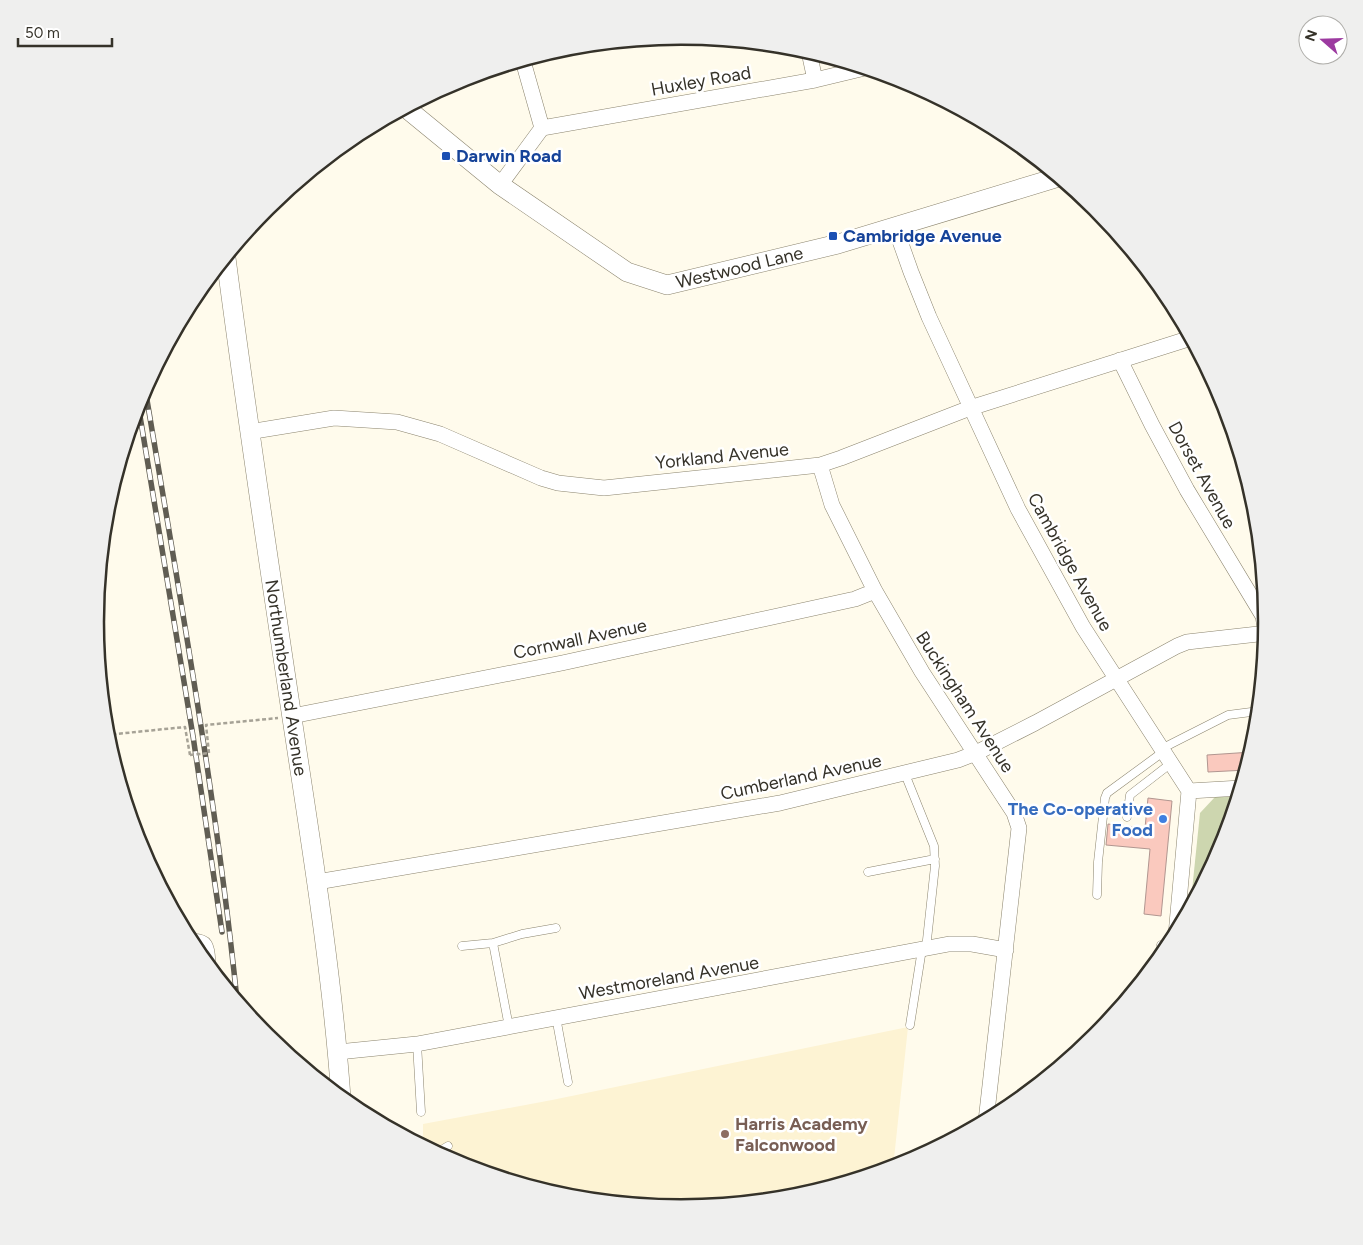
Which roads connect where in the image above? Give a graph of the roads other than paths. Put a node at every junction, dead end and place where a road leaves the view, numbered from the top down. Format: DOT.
graph roads {
  1 [pos="811,60"];
  2 [pos="525,67"];
  3 [pos="851,71"];
  4 [pos="815,80"];
  5 [pos="412,112"];
  6 [pos="542,128"];
  7 [pos="1051,179"];
  8 [pos="500,184"];
  9 [pos="895,227"];
  10 [pos="227,266"];
  11 [pos="1185,340"];
  12 [pos="1120,360"];
  13 [pos="970,408"];
  14 [pos="249,432"];
  15 [pos="820,464"];
  16 [pos="875,591"];
  17 [pos="1259,609"];
  18 [pos="1259,634"];
  19 [pos="1116,679"];
  20 [pos="1252,712"];
  21 [pos="292,716"];
  22 [pos="976,753"];
  23 [pos="1165,755"];
  24 [pos="905,774"];
  25 [pos="1234,788"];
  26 [pos="1189,791"];
  27 [pos="1127,817"];
  28 [pos="935,859"];
  29 [pos="868,872"];
  30 [pos="317,882"];
  31 [pos="1096,895"];
  32 [pos="1179,916"];
  33 [pos="556,928"];
  34 [pos="197,937"];
  35 [pos="493,943"];
  36 [pos="462,946"];
  37 [pos="924,949"];
  38 [pos="1006,950"];
  39 [pos="211,957"];
  40 [pos="556,1018"];
  41 [pos="910,1025"];
  42 [pos="509,1027"];
  43 [pos="417,1044"];
  44 [pos="338,1052"];
  45 [pos="568,1082"];
  46 [pos="340,1088"];
  47 [pos="421,1112"];
  48 [pos="987,1112"];
  49 [pos="448,1146"];
  50 [pos="444,1148"];
  1 -- 4 [label="street"];
  2 -- 6 [label="street"];
  3 -- 4 [label="street, Huxley Road"];
  4 -- 6 [label="street, Huxley Road"];
  5 -- 8 [label="street, Westwood Lane"];
  6 -- 8 [label="street"];
  7 -- 9 [label="street, Westwood Lane"];
  8 -- 9 [label="street, Westwood Lane"];
  9 -- 13 [label="street, Cambridge Avenue"];
  10 -- 14 [label="street, Northumberland Avenue"];
  11 -- 12 [label="street, Yorkland Avenue"];
  12 -- 13 [label="street, Yorkland Avenue"];
  12 -- 17 [label="street, Dorset Avenue"];
  13 -- 15 [label="street, Yorkland Avenue"];
  13 -- 19 [label="street, Cambridge Avenue"];
  14 -- 15 [label="street, Yorkland Avenue"];
  14 -- 21 [label="street, Northumberland Avenue"];
  15 -- 16 [label="street, Buckingham Avenue"];
  16 -- 21 [label="street, Cornwall Avenue"];
  16 -- 22 [label="street, Buckingham Avenue"];
  18 -- 19 [label="street, Cumberland Avenue"];
  19 -- 22 [label="street, Cumberland Avenue"];
  19 -- 23 [label="street, Cambridge Avenue"];
  20 -- 23 [label="lane"];
  21 -- 30 [label="street, Northumberland Avenue"];
  22 -- 24 [label="street, Cumberland Avenue"];
  22 -- 38 [label="street, Buckingham Avenue"];
  23 -- 26 [label="street, Cambridge Avenue"];
  23 -- 27 [label="lane"];
  23 -- 31 [label="lane"];
  24 -- 28 [label="lane"];
  24 -- 30 [label="street, Cumberland Avenue"];
  25 -- 26 [label="street"];
  26 -- 32 [label="street"];
  28 -- 29 [label="lane"];
  28 -- 37 [label="lane"];
  30 -- 44 [label="street, Northumberland Avenue"];
  33 -- 35 [label="lane"];
  34 -- 39 [label="lane"];
  35 -- 36 [label="lane"];
  35 -- 42 [label="lane"];
  37 -- 38 [label="street, Westmoreland Avenue"];
  37 -- 40 [label="street, Westmoreland Avenue"];
  37 -- 41 [label="lane"];
  38 -- 48 [label="street, Buckingham Avenue"];
  40 -- 42 [label="street, Westmoreland Avenue"];
  40 -- 45 [label="lane"];
  42 -- 43 [label="street, Westmoreland Avenue"];
  43 -- 44 [label="street, Westmoreland Avenue"];
  43 -- 47 [label="lane"];
  44 -- 46 [label="street, Northumberland Avenue"];
  49 -- 50 [label="lane"];
}
